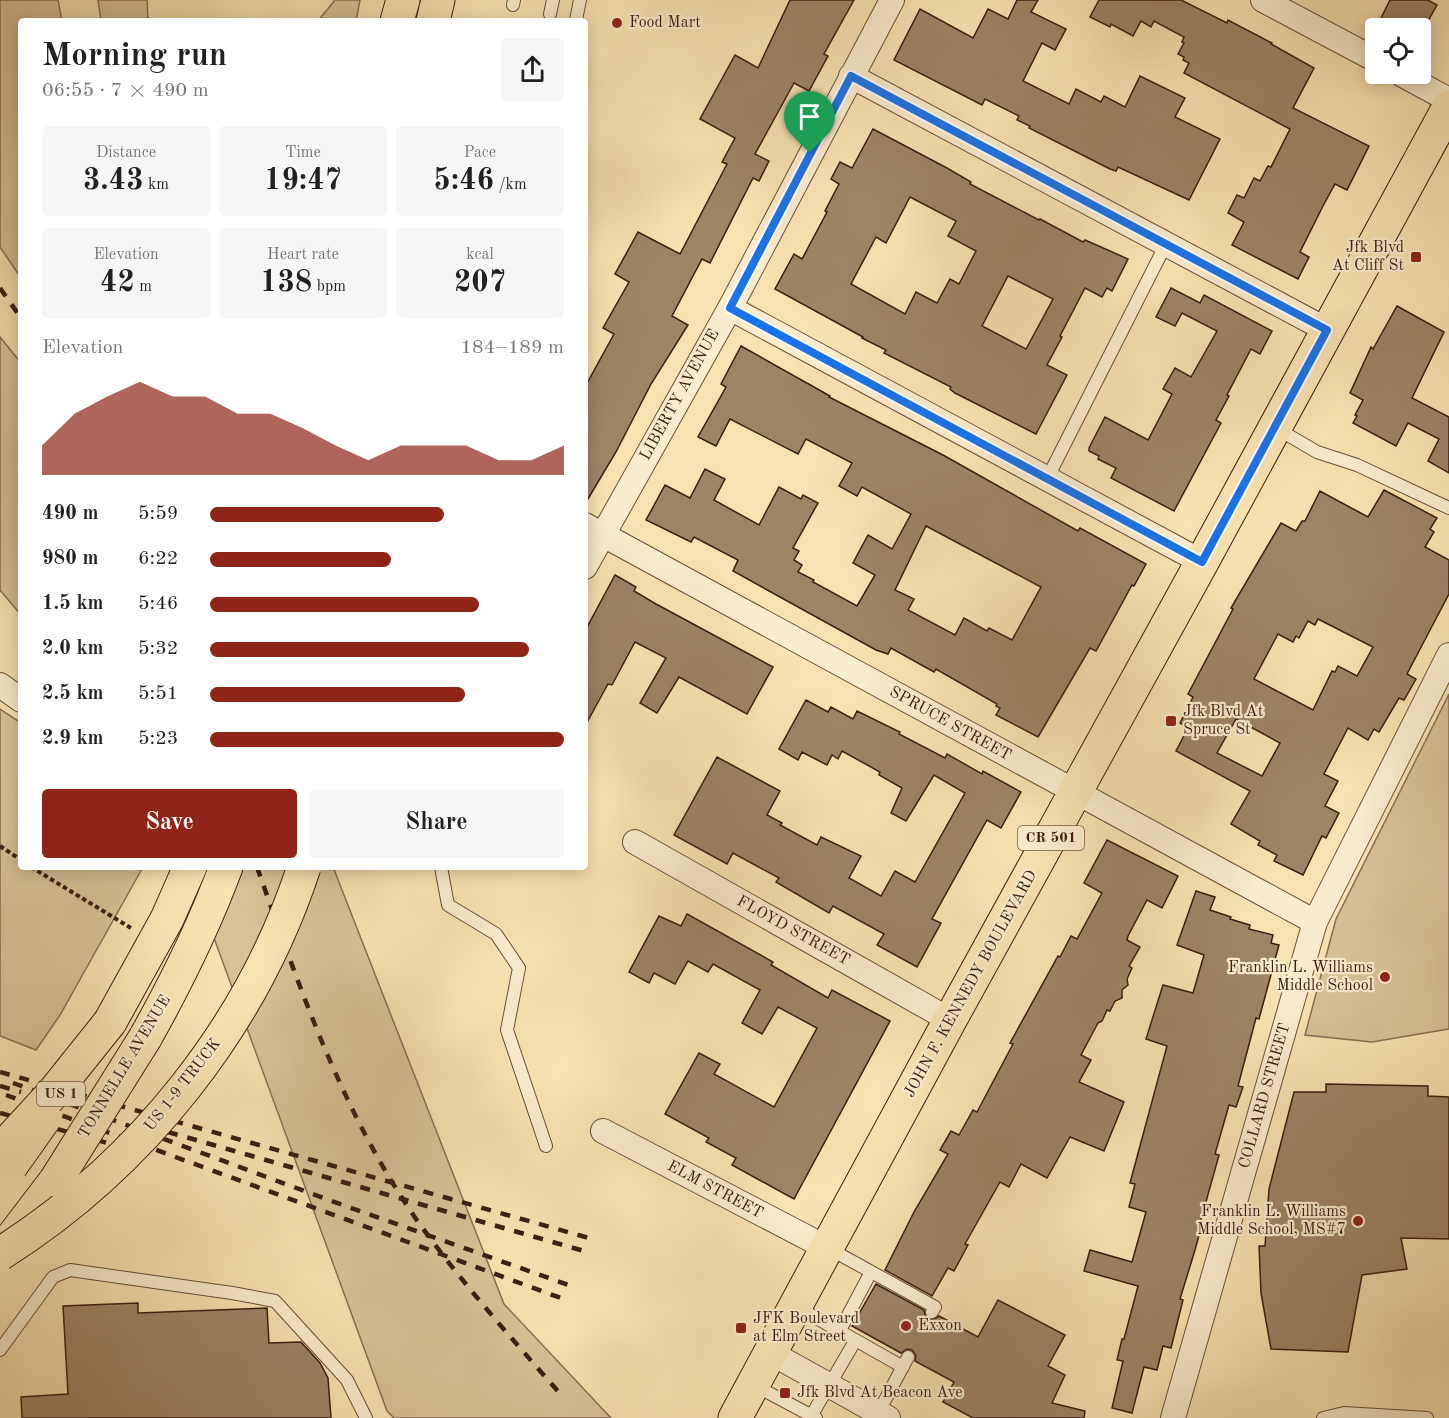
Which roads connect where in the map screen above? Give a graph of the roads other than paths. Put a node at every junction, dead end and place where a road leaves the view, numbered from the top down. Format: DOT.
graph roads {
  1 [pos="403,0"];
  2 [pos="438,0"];
  3 [pos="553,0"];
  4 [pos="580,0"];
  5 [pos="891,0"];
  6 [pos="1263,0"];
  7 [pos="550,14"];
  8 [pos="398,18"];
  9 [pos="434,18"];
  10 [pos="576,18"];
  11 [pos="1365,54"];
  12 [pos="851,76"];
  13 [pos="1420,84"];
  14 [pos="1449,99"];
  15 [pos="1449,107"];
  16 [pos="1166,244"];
  17 [pos="730,308"];
  18 [pos="1327,330"];
  19 [pos="1275,427"];
  20 [pos="1047,480"];
  21 [pos="1449,508"];
  22 [pos="594,530"];
  23 [pos="588,555"];
  24 [pos="1202,562"];
  25 [pos="1449,655"];
  26 [pos="0,685"];
  27 [pos="18,698"];
  28 [pos="1076,792"];
  29 [pos="635,842"];
  30 [pos="189,870"];
  31 [pos="225,870"];
  32 [pos="303,870"];
  33 [pos="442,870"];
  34 [pos="1315,922"];
  35 [pos="950,1020"];
  36 [pos="603,1131"];
  37 [pos="546,1146"];
  38 [pos="4,1166"];
  39 [pos="827,1248"];
  40 [pos="0,1254"];
  41 [pos="871,1272"];
  42 [pos="796,1306"];
  43 [pos="932,1312"];
  44 [pos="839,1332"];
  45 [pos="855,1341"];
  46 [pos="0,1350"];
  47 [pos="771,1353"];
  48 [pos="754,1385"];
  49 [pos="829,1385"];
  50 [pos="883,1415"];
  51 [pos="812,1417"];
  52 [pos="366,1418"];
  53 [pos="735,1418"];
  54 [pos="1173,1418"];
  55 [pos="1323,1418"];
  56 [pos="1427,1418"];
  1 -- 8 [label="main road"];
  2 -- 9 [label="main road"];
  3 -- 7 [label="lane"];
  4 -- 10 [label="lane"];
  5 -- 12 [label="street, LIBERTY AVENUE"];
  6 -- 11 [label="street"];
  12 -- 16 [label="street"];
  12 -- 17 [label="street, LIBERTY AVENUE"];
  13 -- 14 [label="street"];
  15 -- 18 [label="main road, JOHN F. KENNEDY BOULEVARD / CR 501"];
  16 -- 18 [label="street"];
  16 -- 20 [label="lane"];
  17 -- 20 [label="street"];
  17 -- 22 [label="street, LIBERTY AVENUE"];
  18 -- 19 [label="main road, JOHN F. KENNEDY BOULEVARD / CR 501"];
  19 -- 21 [label="lane"];
  19 -- 24 [label="main road, JOHN F. KENNEDY BOULEVARD / CR 501"];
  20 -- 24 [label="street"];
  22 -- 23 [label="street, LIBERTY AVENUE"];
  22 -- 28 [label="street, SPRUCE STREET"];
  24 -- 28 [label="main road, JOHN F. KENNEDY BOULEVARD / CR 501"];
  25 -- 34 [label="street, COLLARD STREET"];
  26 -- 27 [label="street"];
  28 -- 34 [label="street, SPRUCE STREET"];
  28 -- 35 [label="main road, JOHN F. KENNEDY BOULEVARD / CR 501"];
  29 -- 35 [label="street, FLOYD STREET"];
  30 -- 38 [label="main road, bridge"];
  31 -- 40 [label="main road, TONNELLE AVENUE / US 1, bridge"];
  32 -- 40 [label="main road, US 1-9 TRUCK, bridge"];
  33 -- 37 [label="lane"];
  34 -- 54 [label="street, COLLARD STREET"];
  35 -- 39 [label="main road, JOHN F. KENNEDY BOULEVARD / CR 501"];
  36 -- 39 [label="street, ELM STREET"];
  39 -- 41 [label="lane"];
  39 -- 42 [label="main road, JOHN F. KENNEDY BOULEVARD / CR 501"];
  41 -- 43 [label="lane"];
  41 -- 44 [label="lane"];
  42 -- 44 [label="lane"];
  42 -- 47 [label="main road, JOHN F. KENNEDY BOULEVARD / CR 501"];
  44 -- 45 [label="lane"];
  45 -- 49 [label="lane"];
  45 -- 50 [label="lane"];
  46 -- 52 [label="lane"];
  47 -- 48 [label="main road, JOHN F. KENNEDY BOULEVARD / CR 501"];
  47 -- 49 [label="street"];
  48 -- 51 [label="lane"];
  48 -- 53 [label="main road, JOHN F. KENNEDY BOULEVARD / CR 501"];
  49 -- 50 [label="street"];
  49 -- 51 [label="lane"];
  55 -- 56 [label="lane"];
}
